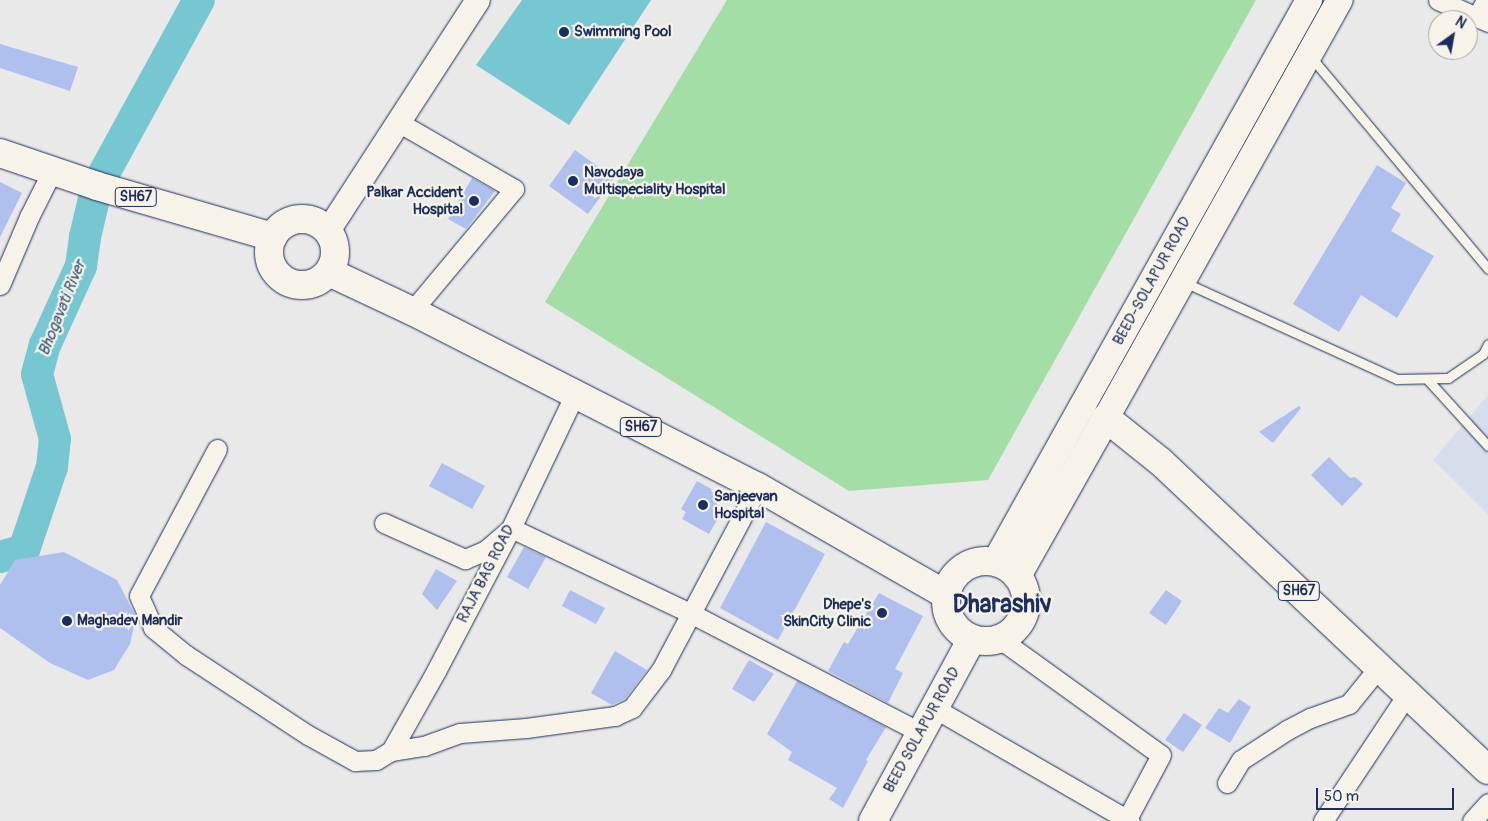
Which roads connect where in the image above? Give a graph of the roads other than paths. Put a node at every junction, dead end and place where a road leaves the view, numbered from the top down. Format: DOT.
graph roads {
  1 [pos="465,0"];
  2 [pos="478,0"];
  3 [pos="1309,0"];
  4 [pos="1340,0"];
  5 [pos="1438,0"];
  6 [pos="1486,0"];
  7 [pos="1482,20"];
  8 [pos="1309,55"];
  9 [pos="398,122"];
  10 [pos="0,153"];
  11 [pos="52,171"];
  12 [pos="324,228"];
  13 [pos="273,237"];
  14 [pos="332,267"];
  15 [pos="1488,269"];
  16 [pos="1182,282"];
  17 [pos="0,285"];
  18 [pos="414,308"];
  19 [pos="1488,344"];
  20 [pos="1428,380"];
  21 [pos="575,394"];
  22 [pos="1106,418"];
  23 [pos="1488,446"];
  24 [pos="217,449"];
  25 [pos="758,486"];
  26 [pos="384,524"];
  27 [pos="510,528"];
  28 [pos="995,562"];
  29 [pos="1017,576"];
  30 [pos="949,586"];
  31 [pos="692,614"];
  32 [pos="972,639"];
  33 [pos="1000,639"];
  34 [pos="1379,667"];
  35 [pos="1408,693"];
  36 [pos="934,708"];
  37 [pos="920,732"];
  38 [pos="390,751"];
  39 [pos="1488,770"];
  40 [pos="1227,783"];
  41 [pos="1488,803"];
  42 [pos="1129,820"];
  43 [pos="873,821"];
  44 [pos="1323,821"];
  45 [pos="1472,821"];
  1 -- 12 [label="street"];
  2 -- 9 [label="street"];
  3 -- 28 [label="main road, BEED-SOLAPUR ROAD"];
  4 -- 8 [label="main road, BEED-SOLAPUR ROAD"];
  5 -- 7 [label="street"];
  6 -- 7 [label="street"];
  8 -- 15 [label="lane"];
  8 -- 16 [label="main road, BEED-SOLAPUR ROAD"];
  9 -- 12 [label="street"];
  9 -- 18 [label="street"];
  10 -- 11 [label="main road, SH67"];
  11 -- 13 [label="main road, SH67"];
  11 -- 17 [label="street"];
  12 -- 13 [label="main road"];
  12 -- 14 [label="main road"];
  13 -- 14 [label="main road"];
  14 -- 18 [label="main road, SH67"];
  16 -- 20 [label="lane"];
  16 -- 22 [label="main road, BEED-SOLAPUR ROAD"];
  18 -- 21 [label="main road, SH67"];
  18 -- 30 [label="main road"];
  19 -- 20 [label="lane"];
  20 -- 23 [label="lane"];
  21 -- 25 [label="main road, SH67"];
  21 -- 27 [label="street, RAJA BAG ROAD"];
  22 -- 29 [label="main road"];
  22 -- 34 [label="main road, SH67"];
  24 -- 38 [label="street"];
  25 -- 30 [label="main road, SH67"];
  25 -- 31 [label="street"];
  26 -- 27 [label="street"];
  27 -- 31 [label="street"];
  27 -- 38 [label="street, RAJA BAG ROAD"];
  28 -- 29 [label="main road"];
  28 -- 30 [label="main road"];
  29 -- 33 [label="main road"];
  30 -- 32 [label="main road"];
  31 -- 37 [label="street"];
  31 -- 38 [label="street"];
  32 -- 33 [label="main road"];
  32 -- 36 [label="main road, BEED SOLAPUR ROAD"];
  33 -- 42 [label="street"];
  34 -- 35 [label="main road, SH67"];
  34 -- 40 [label="street"];
  35 -- 39 [label="main road, SH67"];
  35 -- 44 [label="street"];
  36 -- 37 [label="main road, BEED SOLAPUR ROAD"];
  36 -- 42 [label="street"];
  37 -- 43 [label="main road, BEED SOLAPUR ROAD"];
  41 -- 45 [label="street"];
}
